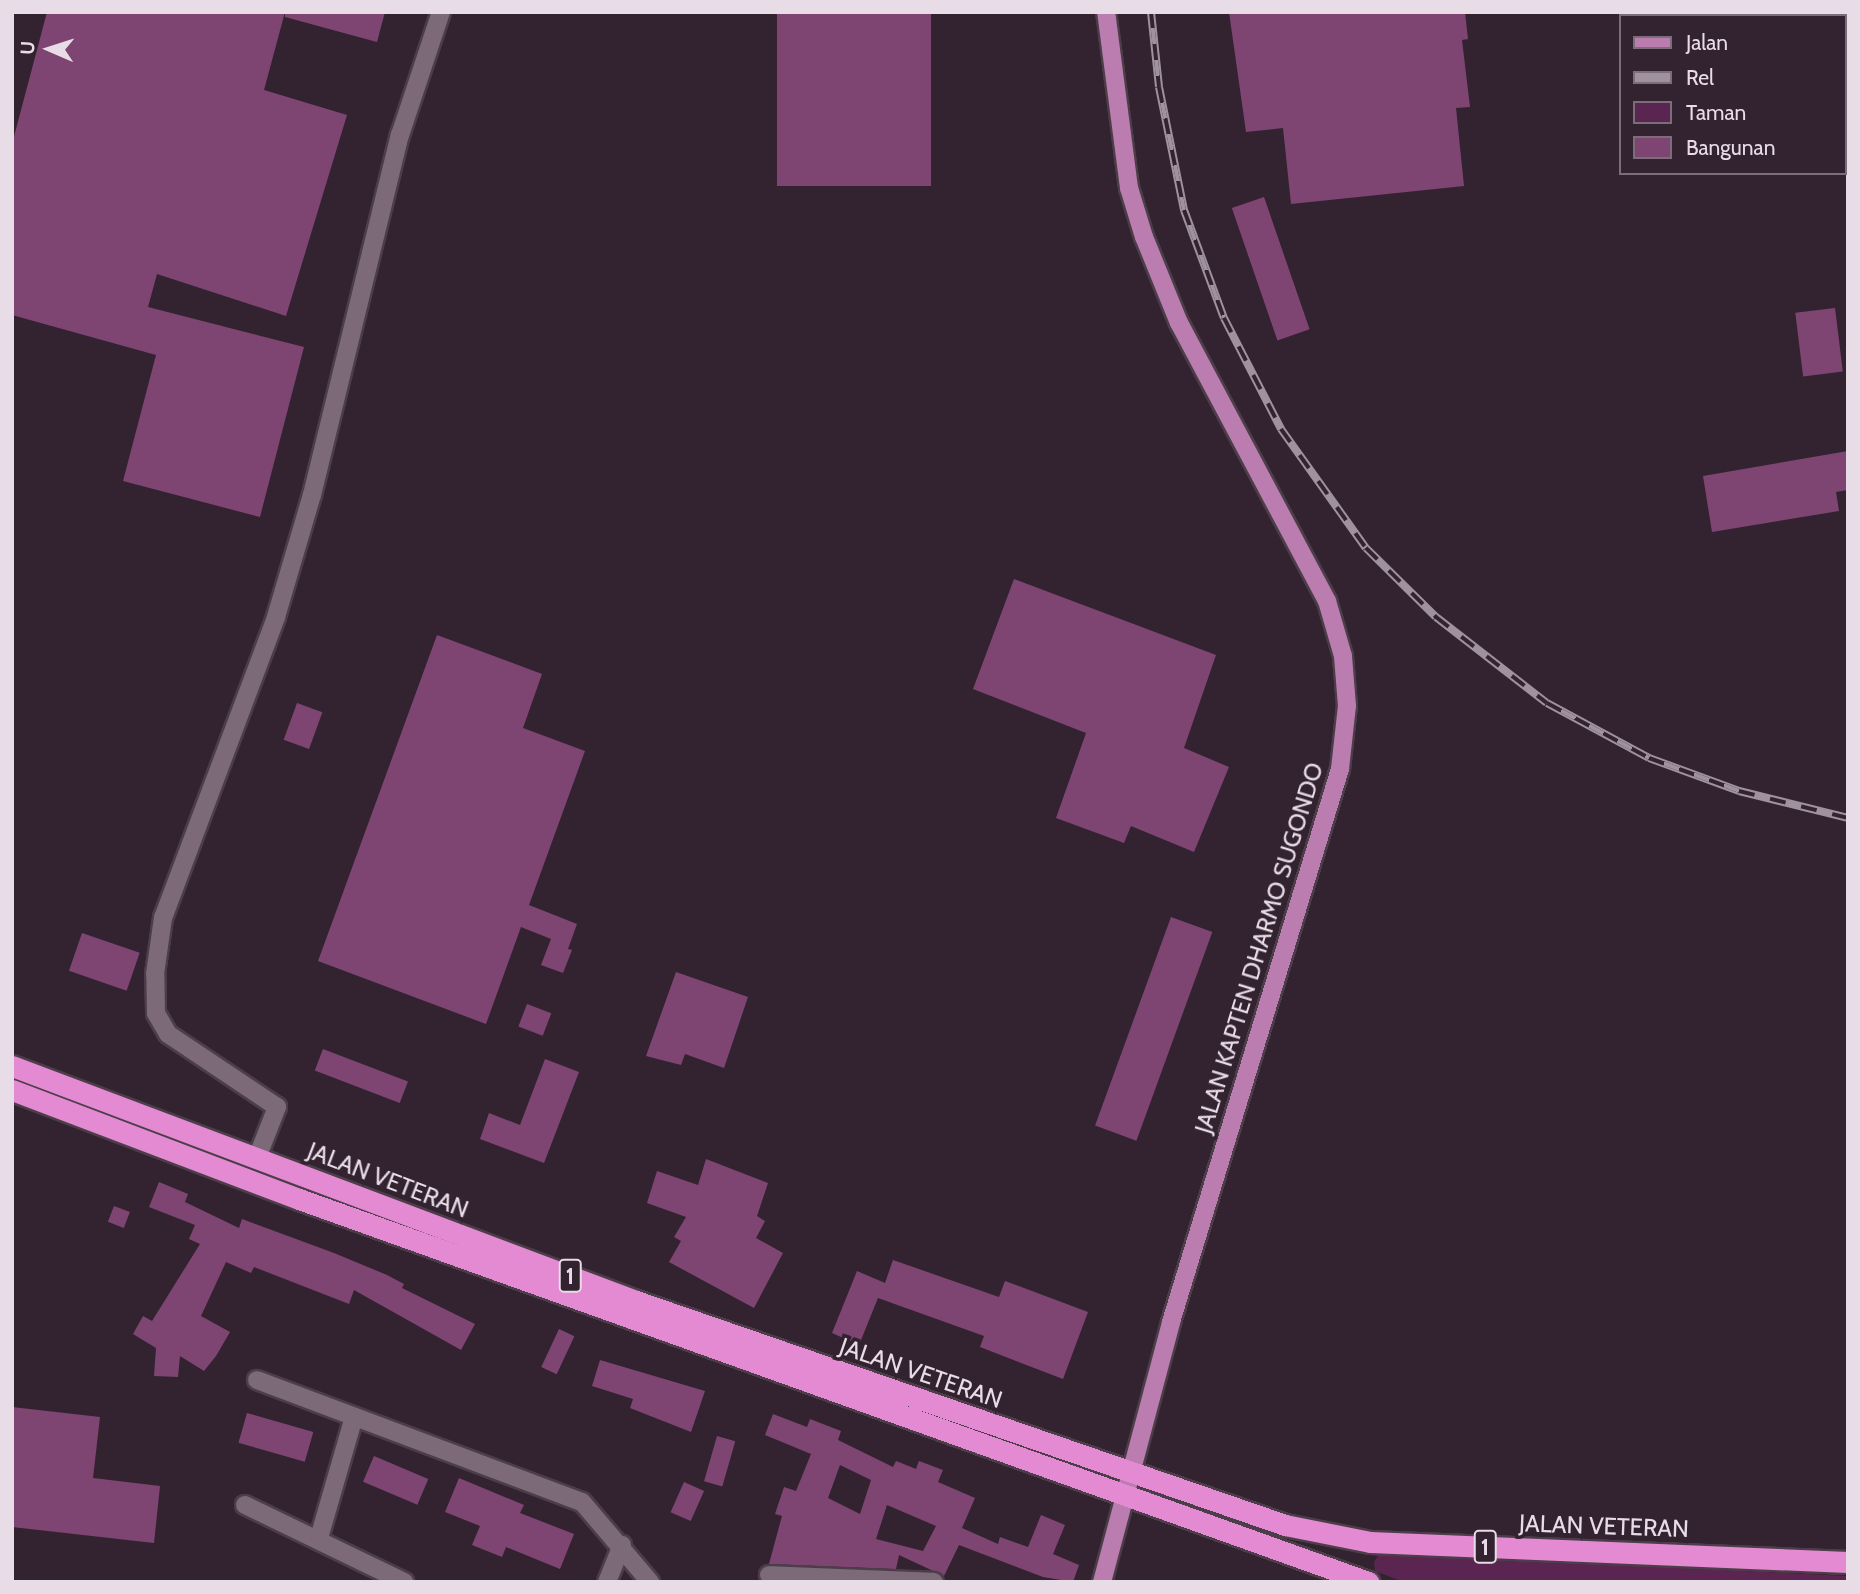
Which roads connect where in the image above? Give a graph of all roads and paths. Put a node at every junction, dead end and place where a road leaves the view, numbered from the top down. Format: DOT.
graph roads {
  1 [pos="441,12"];
  2 [pos="1106,12"];
  3 [pos="12,1066"];
  4 [pos="12,1090"];
  5 [pos="257,1158"];
  6 [pos="257,1380"];
  7 [pos="354,1417"];
  8 [pos="1131,1474"];
  9 [pos="1126,1496"];
  10 [pos="245,1505"];
  11 [pos="319,1538"];
  12 [pos="1370,1542"];
  13 [pos="622,1545"];
  14 [pos="1848,1562"];
  15 [pos="769,1576"];
  16 [pos="400,1580"];
  17 [pos="1364,1580"];
  18 [pos="607,1582"];
  19 [pos="650,1582"];
  20 [pos="934,1582"];
  21 [pos="1102,1582"];
  1 -- 5 [label="street"];
  2 -- 8 [label="main road, JALAN KAPTEN DHARMO SUGONDO"];
  3 -- 5 [label="highway, JALAN VETERAN / 1"];
  4 -- 9 [label="highway, JALAN VETERAN / 1"];
  5 -- 8 [label="highway, JALAN VETERAN / 1"];
  6 -- 7 [label="street"];
  7 -- 11 [label="street"];
  7 -- 13 [label="street"];
  8 -- 9 [label="main road, JALAN KAPTEN DHARMO SUGONDO"];
  8 -- 12 [label="highway, JALAN VETERAN / 1"];
  9 -- 17 [label="highway, JALAN VETERAN / 1"];
  9 -- 21 [label="main road, JALAN KAPTEN DHARMO SUGONDO"];
  10 -- 11 [label="street"];
  11 -- 16 [label="street"];
  12 -- 14 [label="highway, JALAN VETERAN / 1"];
  12 -- 17 [label="highway"];
  13 -- 18 [label="street"];
  13 -- 19 [label="street"];
  15 -- 20 [label="street"];
}
